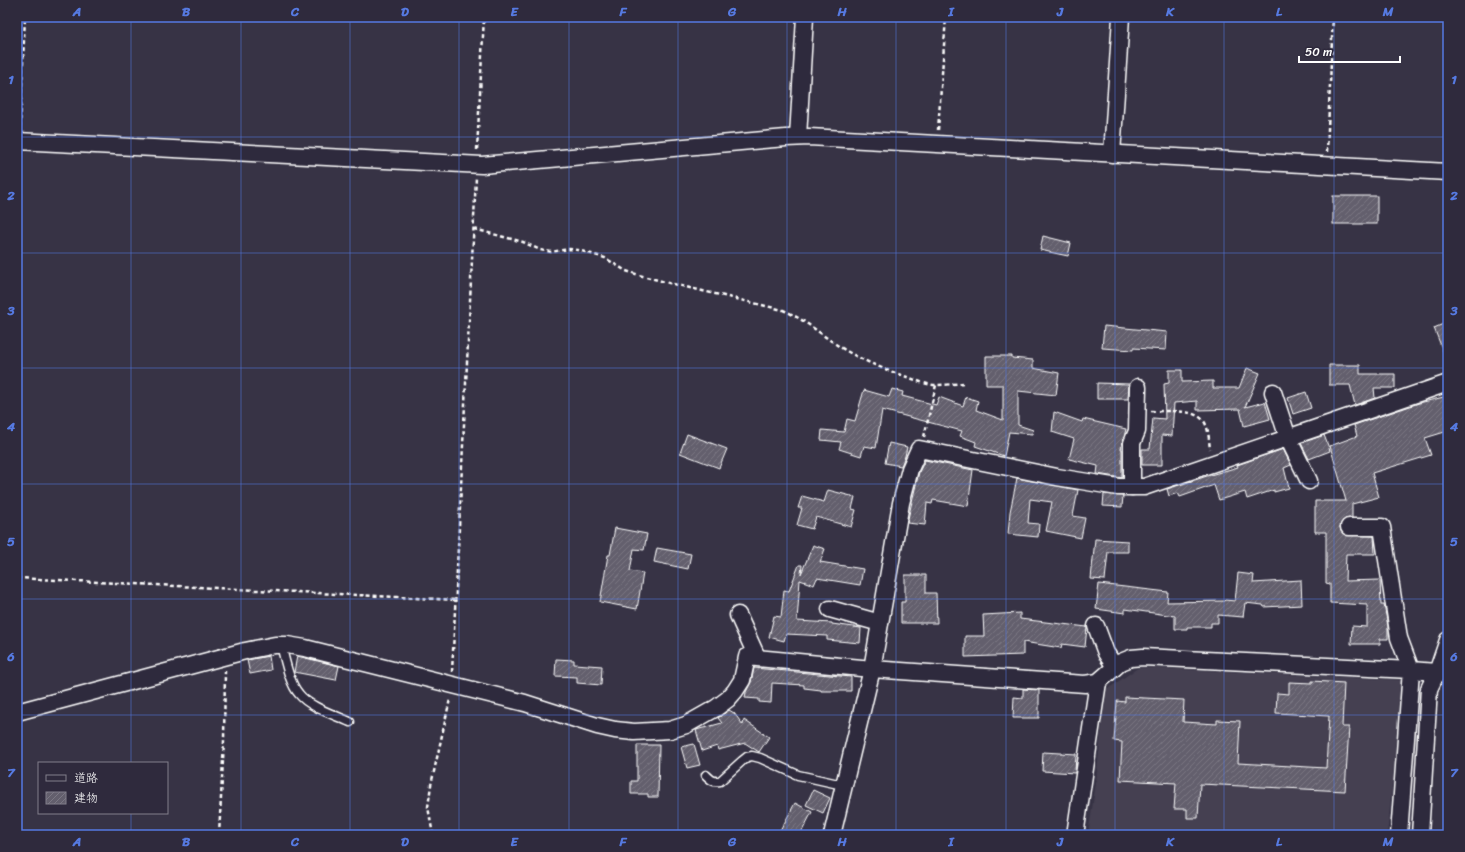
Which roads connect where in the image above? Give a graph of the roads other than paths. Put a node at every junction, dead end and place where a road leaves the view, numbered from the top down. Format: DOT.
graph roads {
  1 [pos="805,17"];
  2 [pos="1121,17"];
  3 [pos="798,138"];
  4 [pos="18,141"];
  5 [pos="1112,154"];
  6 [pos="1448,172"];
  7 [pos="1448,383"];
  8 [pos="1138,387"];
  9 [pos="1273,392"];
  10 [pos="1288,438"];
  11 [pos="1309,481"];
  12 [pos="1132,487"];
  13 [pos="1349,527"];
  14 [pos="830,608"];
  15 [pos="738,614"];
  16 [pos="880,623"];
  17 [pos="1096,626"];
  18 [pos="1448,640"];
  19 [pos="281,645"];
  20 [pos="757,657"];
  21 [pos="1115,667"];
  22 [pos="872,669"];
  23 [pos="1411,670"];
  24 [pos="1443,672"];
  25 [pos="1098,682"];
  26 [pos="17,712"];
  27 [pos="350,722"];
  28 [pos="706,775"];
  29 [pos="843,785"];
  30 [pos="832,835"];
  31 [pos="1075,835"];
  32 [pos="1399,835"];
  33 [pos="1420,835"];
  1 -- 3 [label="street"];
  2 -- 5 [label="street"];
  3 -- 4 [label="street"];
  3 -- 5 [label="street"];
  5 -- 6 [label="street"];
  7 -- 10 [label="street"];
  8 -- 12 [label="street"];
  9 -- 10 [label="street"];
  10 -- 11 [label="street"];
  10 -- 12 [label="street"];
  12 -- 16 [label="street"];
  13 -- 23 [label="street"];
  14 -- 16 [label="street"];
  15 -- 20 [label="street"];
  16 -- 22 [label="street"];
  17 -- 21 [label="street"];
  18 -- 24 [label="street"];
  19 -- 20 [label="street"];
  19 -- 26 [label="street"];
  19 -- 27 [label="lane"];
  20 -- 22 [label="street"];
  21 -- 23 [label="street"];
  21 -- 25 [label="street"];
  22 -- 25 [label="street"];
  22 -- 29 [label="street"];
  23 -- 24 [label="street"];
  23 -- 32 [label="street"];
  24 -- 33 [label="street"];
  25 -- 31 [label="street"];
  28 -- 29 [label="lane"];
  29 -- 30 [label="street"];
}
